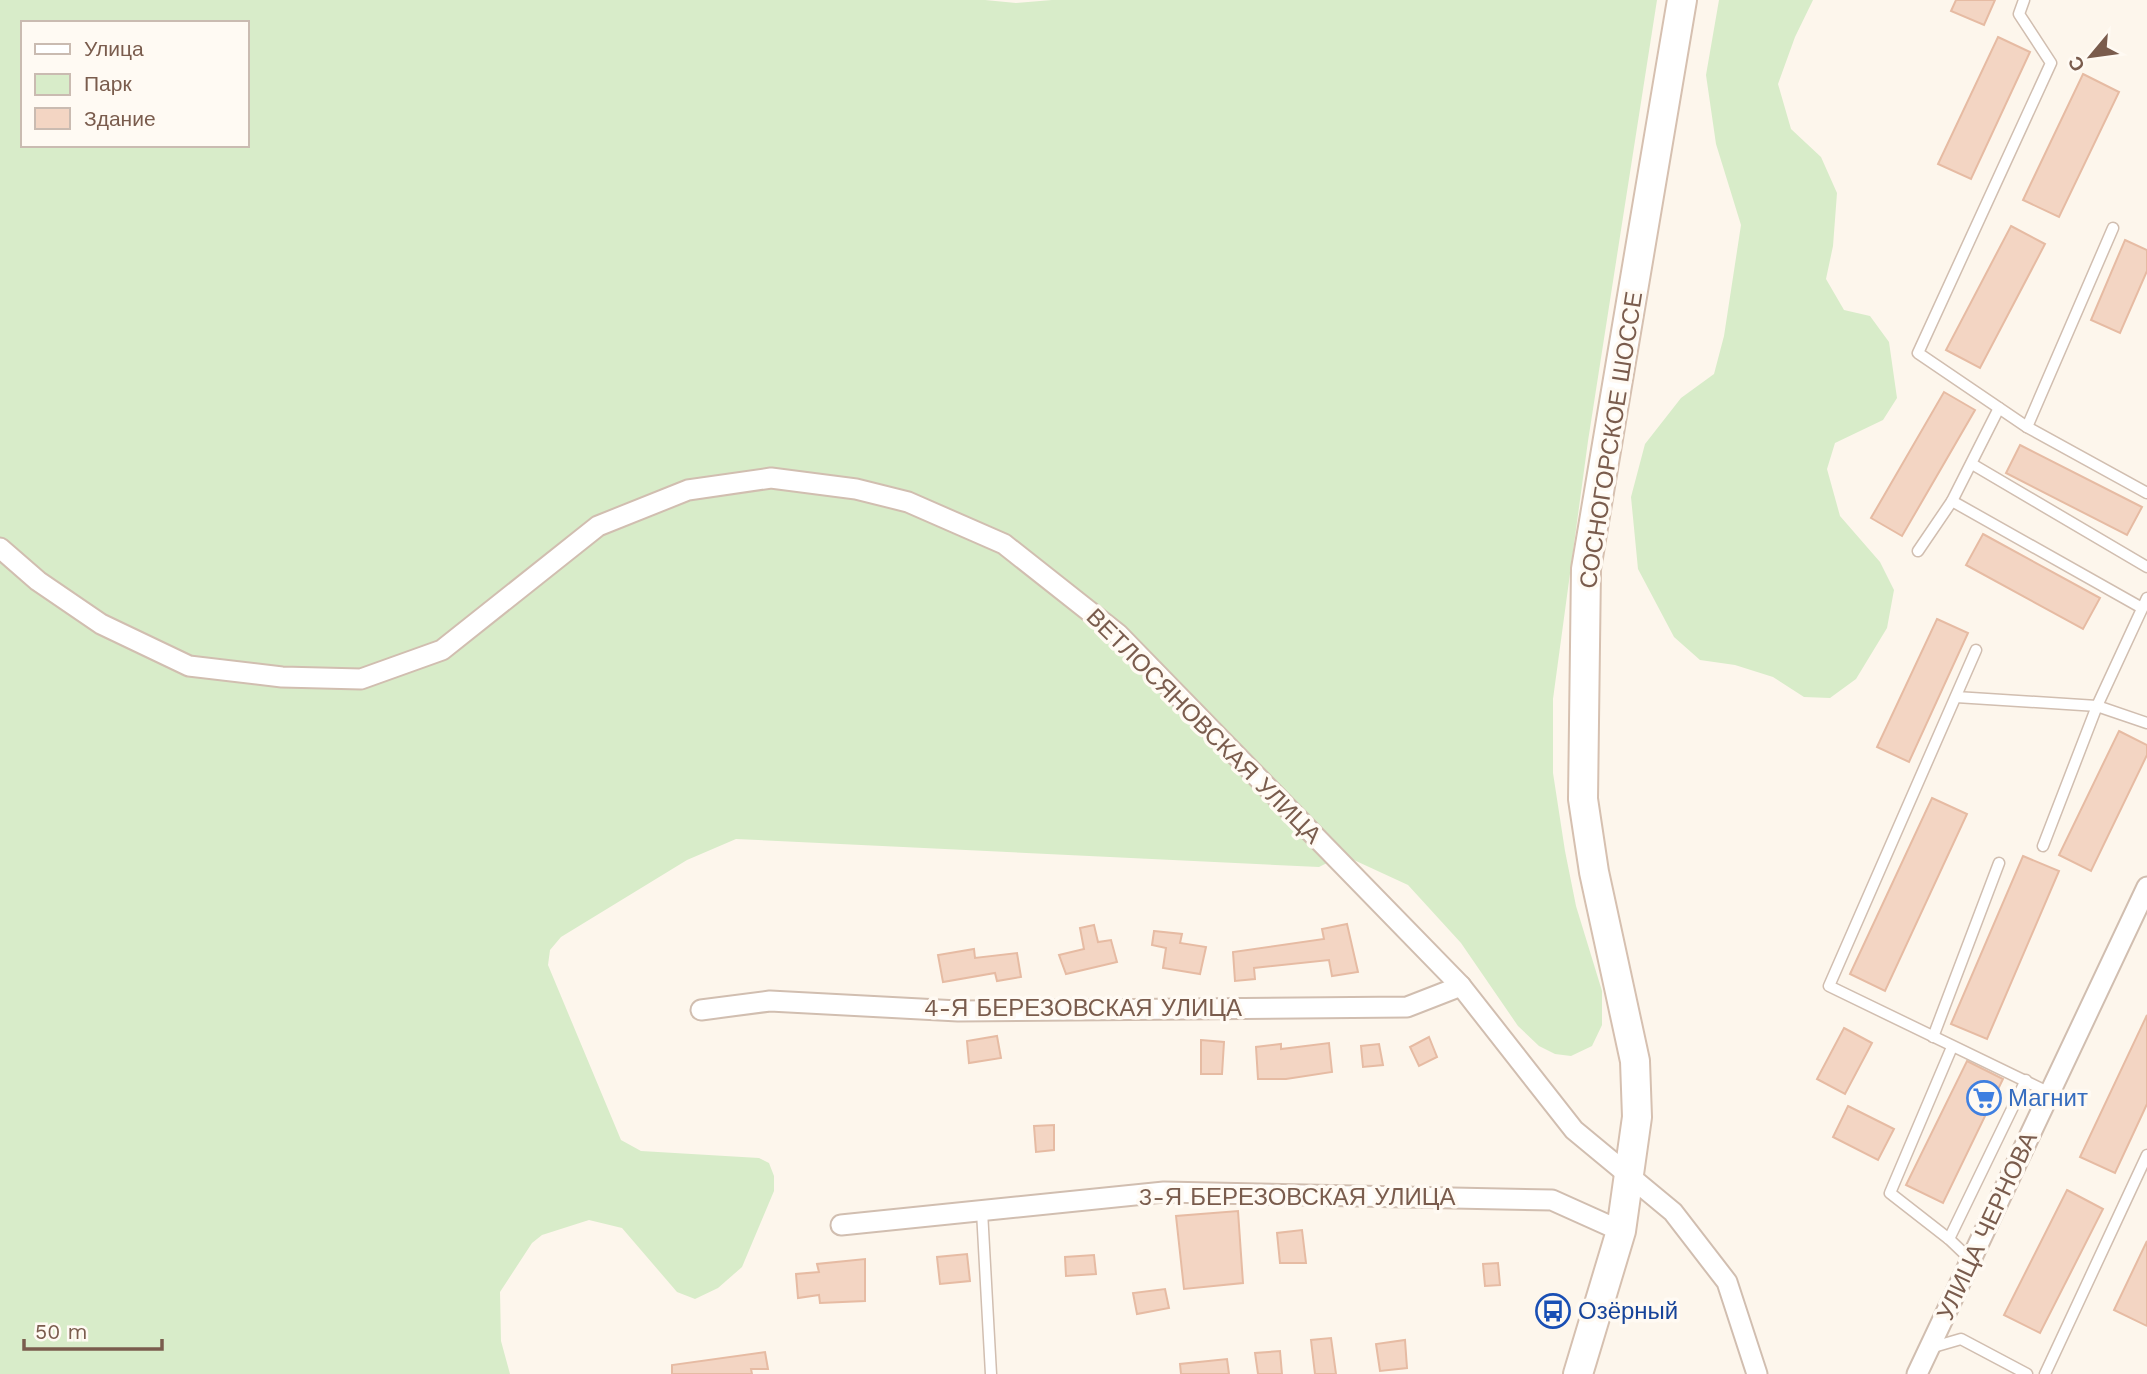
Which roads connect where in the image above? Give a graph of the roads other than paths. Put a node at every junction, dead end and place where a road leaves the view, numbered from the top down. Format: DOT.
graph roads {
  1 [pos="1682,0"];
  2 [pos="2024,0"];
  3 [pos="2113,228"];
  4 [pos="1999,408"];
  5 [pos="2027,427"];
  6 [pos="1972,464"];
  7 [pos="2147,493"];
  8 [pos="1952,501"];
  9 [pos="0,548"];
  10 [pos="1918,551"];
  11 [pos="2147,567"];
  12 [pos="2147,598"];
  13 [pos="2142,608"];
  14 [pos="1976,650"];
  15 [pos="1956,697"];
  16 [pos="2097,706"];
  17 [pos="2147,723"];
  18 [pos="2043,846"];
  19 [pos="1999,863"];
  20 [pos="2147,887"];
  21 [pos="1461,986"];
  22 [pos="701,1010"];
  23 [pos="1933,1037"];
  24 [pos="1952,1047"];
  25 [pos="2026,1080"];
  26 [pos="2050,1093"];
  27 [pos="2147,1155"];
  28 [pos="1630,1177"];
  29 [pos="982,1211"];
  30 [pos="841,1225"];
  31 [pos="1621,1231"];
  32 [pos="1950,1239"];
  33 [pos="1971,1260"];
  34 [pos="1929,1348"];
  35 [pos="991,1374"];
  36 [pos="1578,1374"];
  37 [pos="1756,1374"];
  38 [pos="1917,1374"];
  39 [pos="2027,1374"];
  40 [pos="2045,1374"];
  1 -- 28 [label="main road, СОСНОГОРСКОЕ ШОССЕ"];
  2 -- 4 [label="lane"];
  3 -- 5 [label="lane"];
  4 -- 5 [label="lane"];
  4 -- 6 [label="lane"];
  5 -- 7 [label="lane"];
  6 -- 8 [label="lane"];
  6 -- 11 [label="lane"];
  8 -- 10 [label="lane"];
  8 -- 13 [label="lane"];
  9 -- 21 [label="street, ВЕТЛОСЯНОВСКАЯ УЛИЦА"];
  12 -- 13 [label="lane"];
  13 -- 16 [label="lane"];
  14 -- 15 [label="lane"];
  15 -- 16 [label="lane"];
  15 -- 23 [label="lane"];
  16 -- 17 [label="lane"];
  16 -- 18 [label="lane"];
  19 -- 23 [label="lane"];
  20 -- 26 [label="street, УЛИЦА ЧЕРНОВА"];
  21 -- 22 [label="street, 4-Я БЕРЕЗОВСКАЯ УЛИЦА"];
  21 -- 28 [label="street, ВЕТЛОСЯНОВСКАЯ УЛИЦА"];
  23 -- 24 [label="lane"];
  24 -- 25 [label="lane"];
  24 -- 32 [label="lane"];
  25 -- 26 [label="lane"];
  25 -- 32 [label="lane"];
  26 -- 33 [label="street, УЛИЦА ЧЕРНОВА"];
  27 -- 40 [label="lane"];
  28 -- 31 [label="main road, СОСНОГОРСКОЕ ШОССЕ"];
  28 -- 37 [label="street, ВЕТЛОСЯНОВСКАЯ УЛИЦА"];
  29 -- 30 [label="street, 3-Я БЕРЕЗОВСКАЯ УЛИЦА"];
  29 -- 31 [label="street, 3-Я БЕРЕЗОВСКАЯ УЛИЦА"];
  29 -- 35 [label="lane"];
  31 -- 36 [label="main road, СОСНОГОРСКОЕ ШОССЕ"];
  32 -- 33 [label="lane"];
  33 -- 34 [label="street, УЛИЦА ЧЕРНОВА"];
  34 -- 38 [label="street, УЛИЦА ЧЕРНОВА"];
  34 -- 39 [label="lane"];
}
